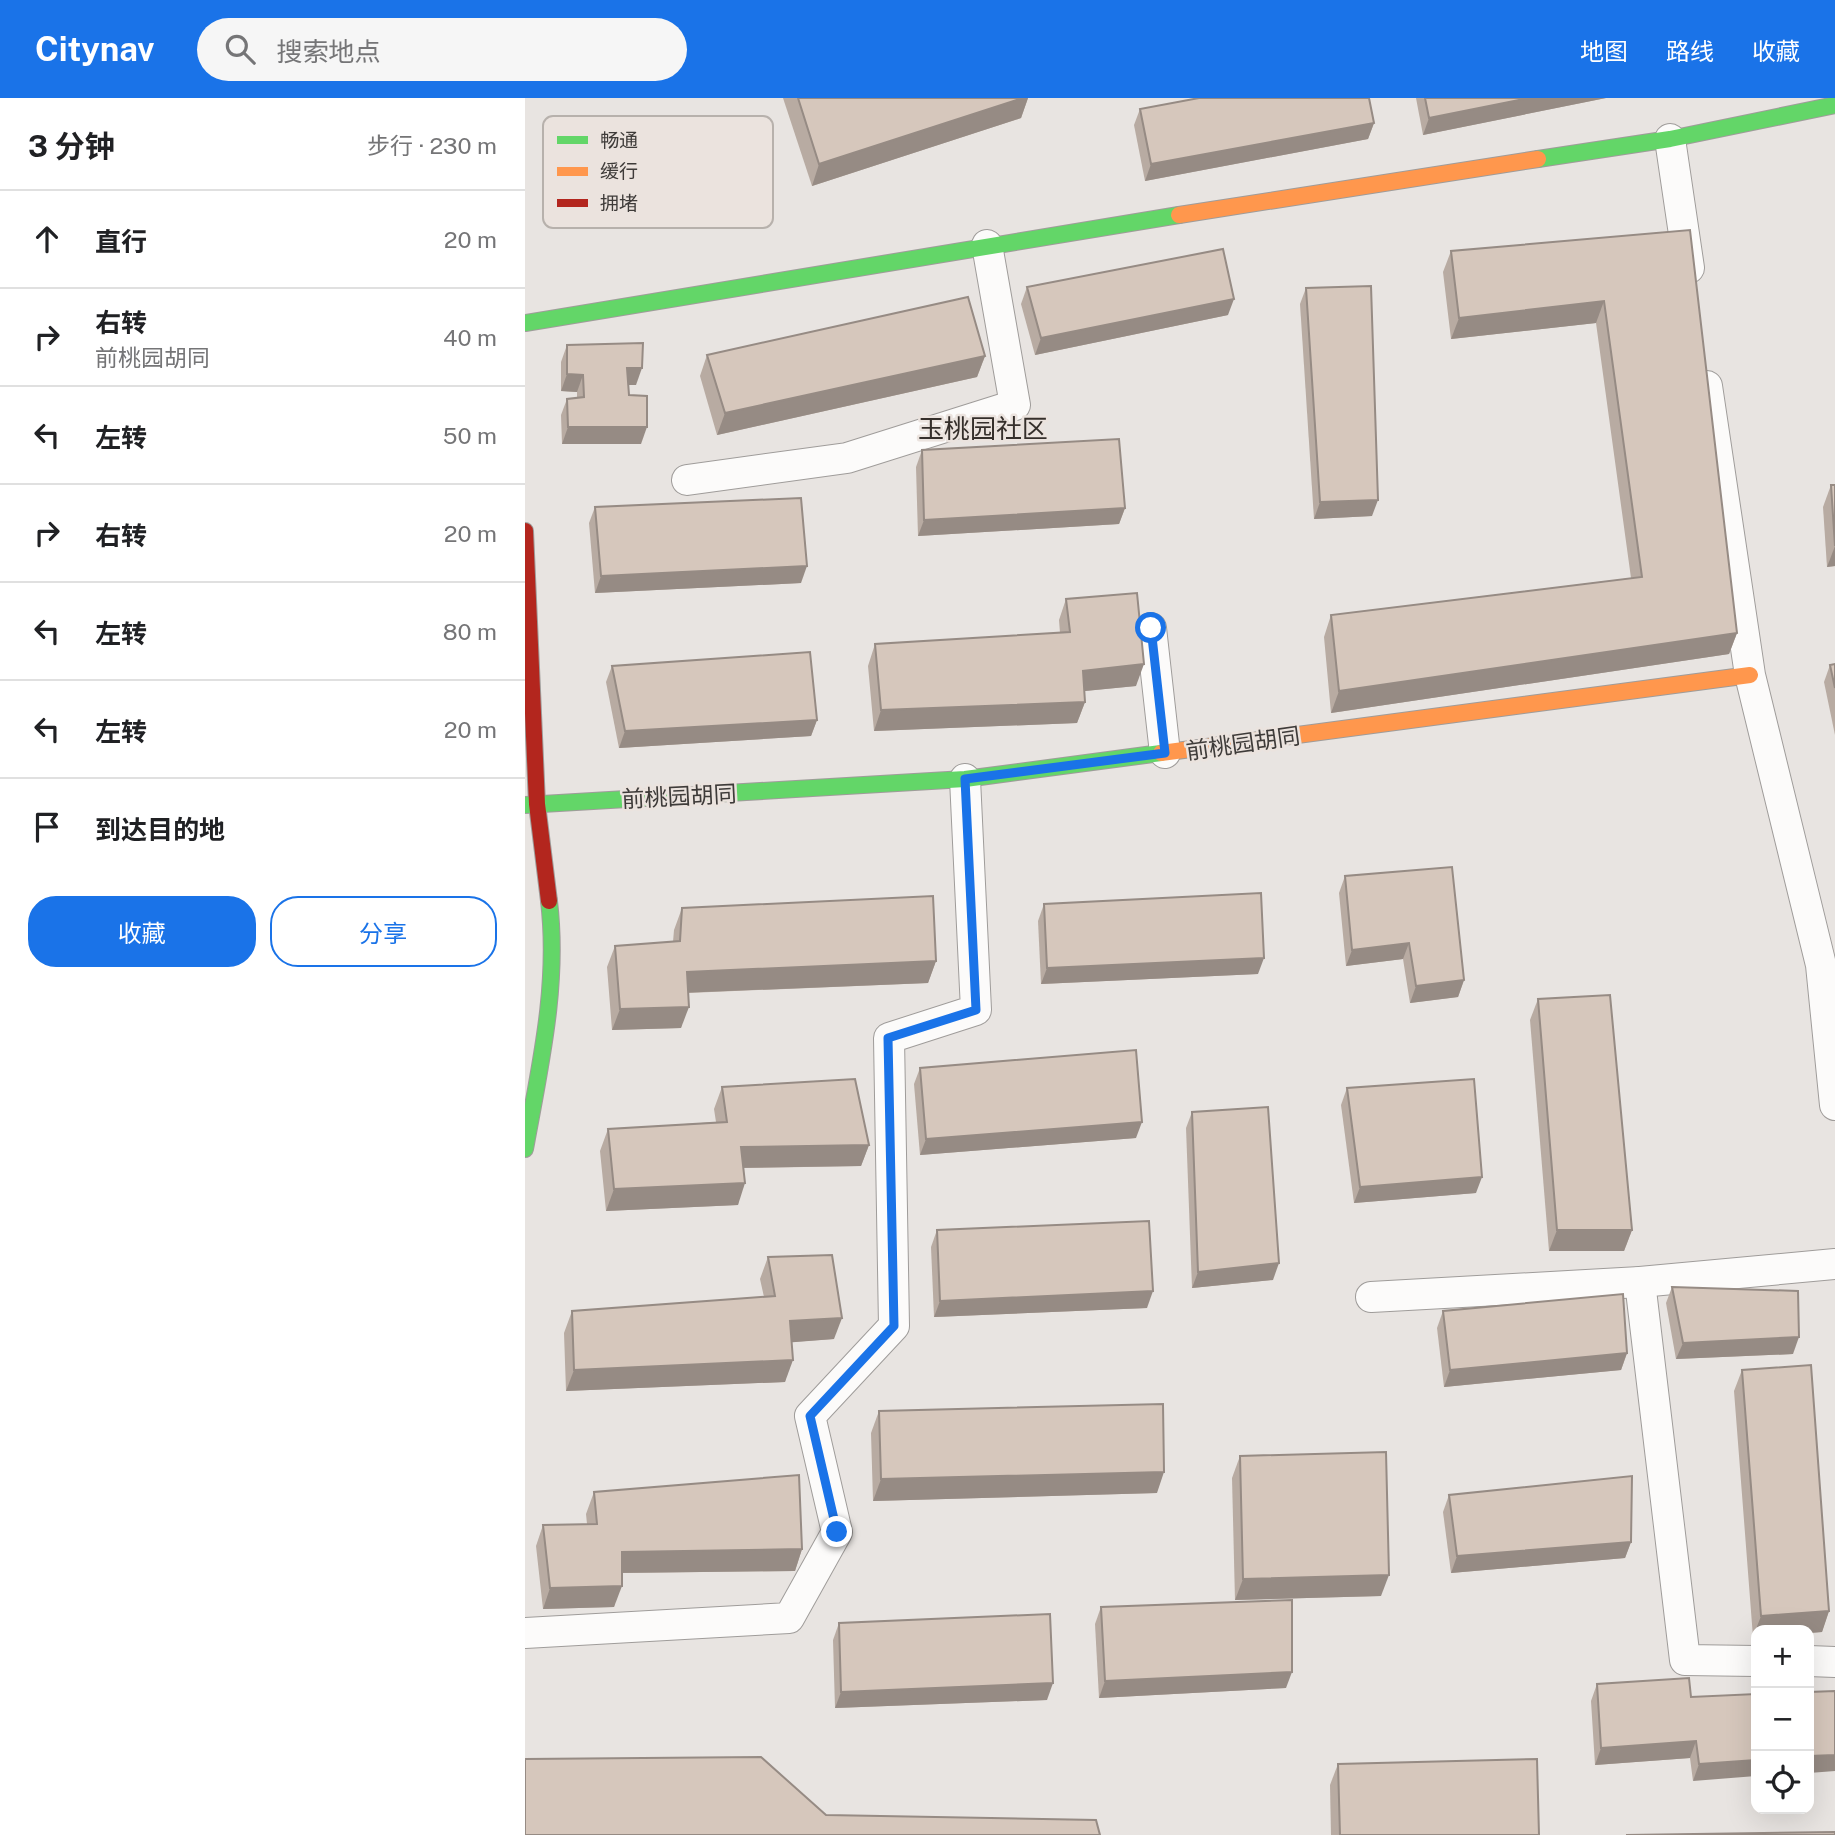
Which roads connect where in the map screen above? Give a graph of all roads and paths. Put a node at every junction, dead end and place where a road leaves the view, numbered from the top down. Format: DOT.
graph roads {
  1 [pos="1835,105"];
  2 [pos="1670,139"];
  3 [pos="987,245"];
  4 [pos="1693,290"];
  5 [pos="525,323"];
  6 [pos="1703,359"];
  7 [pos="687,480"];
  8 [pos="525,531"];
  9 [pos="1151,628"];
  10 [pos="1750,675"];
  11 [pos="1165,753"];
  12 [pos="965,779"];
  13 [pos="531,805"];
  14 [pos="1828,964"];
  15 [pos="1835,1105"];
  16 [pos="525,1149"];
  17 [pos="1835,1264"];
  18 [pos="1640,1282"];
  19 [pos="1371,1297"];
  20 [pos="525,1633"];
  21 [pos="1751,1661"];
  22 [pos="1814,1661"];
  23 [pos="1835,1662"];
  1 -- 2 [label="street"];
  2 -- 3 [label="street"];
  2 -- 4 [label="street"];
  3 -- 5 [label="street"];
  3 -- 7 [label="street"];
  6 -- 10 [label="street"];
  8 -- 13 [label="street"];
  9 -- 11 [label="street"];
  10 -- 11 [label="street, 前桃园胡同"];
  10 -- 14 [label="street"];
  11 -- 12 [label="street, 前桃园胡同"];
  12 -- 13 [label="street, 前桃园胡同"];
  12 -- 20 [label="street"];
  13 -- 16 [label="street"];
  14 -- 15 [label="street"];
  17 -- 18 [label="street"];
  18 -- 19 [label="street"];
  18 -- 21 [label="street"];
  22 -- 23 [label="street"];
}
